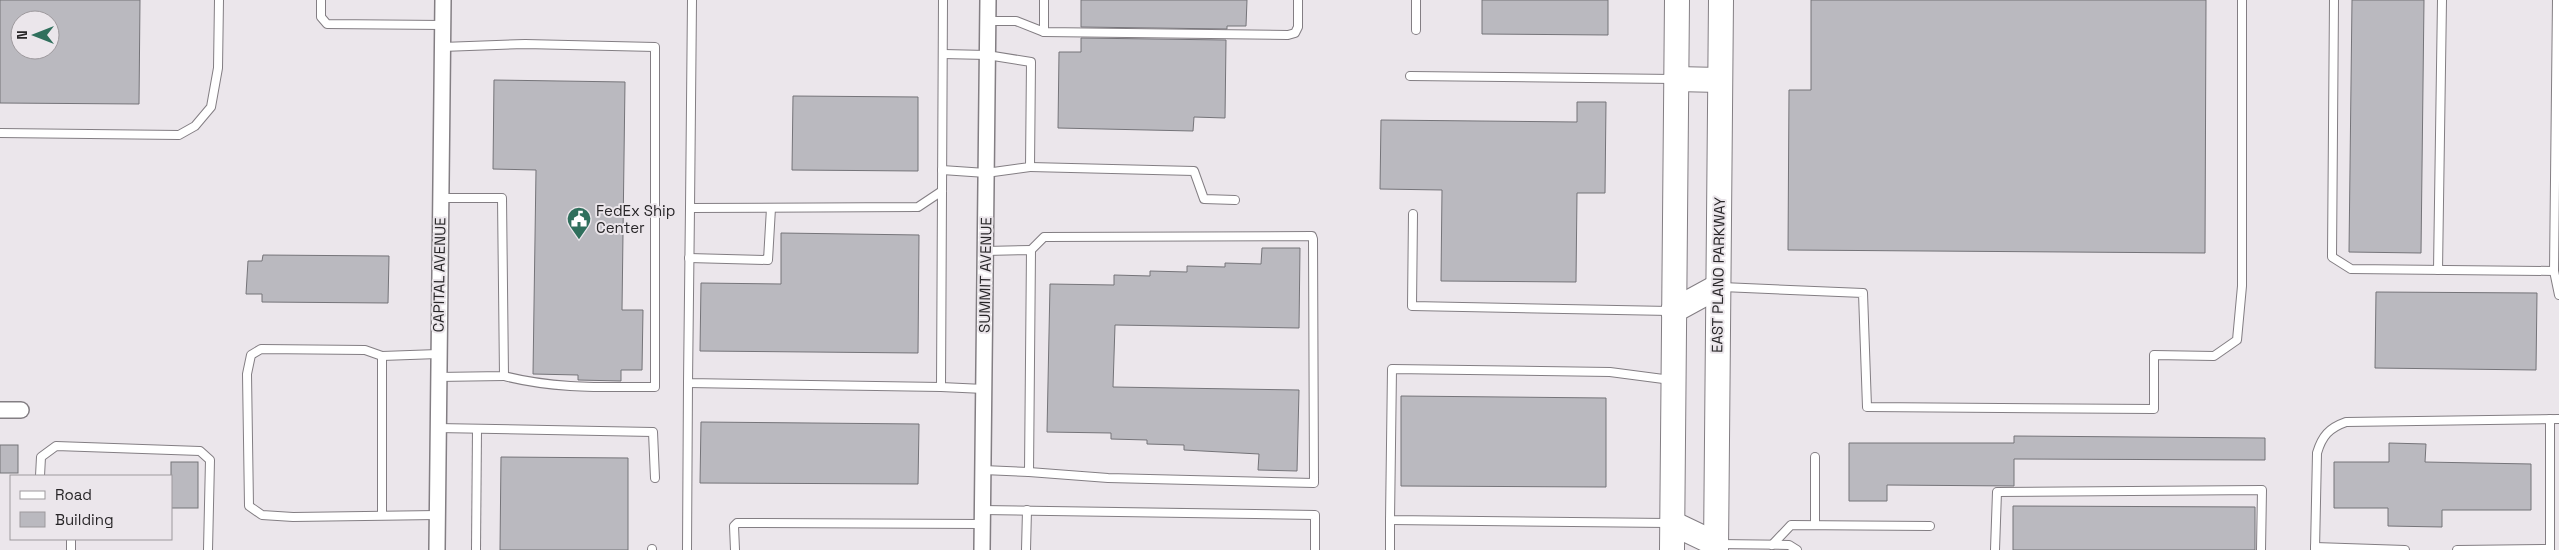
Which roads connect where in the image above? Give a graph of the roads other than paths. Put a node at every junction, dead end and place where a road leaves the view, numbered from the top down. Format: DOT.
graph roads {
  1 [pos="219,0"];
  2 [pos="321,0"];
  3 [pos="443,0"];
  4 [pos="692,0"];
  5 [pos="944,0"];
  6 [pos="988,0"];
  7 [pos="1044,0"];
  8 [pos="1298,0"];
  9 [pos="1416,0"];
  10 [pos="1676,0"];
  11 [pos="1721,0"];
  12 [pos="2242,0"];
  13 [pos="2334,0"];
  14 [pos="2442,0"];
  15 [pos="2557,0"];
  16 [pos="987,21"];
  17 [pos="442,25"];
  18 [pos="1416,30"];
  19 [pos="1044,32"];
  20 [pos="442,47"];
  21 [pos="943,54"];
  22 [pos="987,55"];
  23 [pos="1410,76"];
  24 [pos="1676,79"];
  25 [pos="1720,80"];
  26 [pos="0,133"];
  27 [pos="1030,167"];
  28 [pos="942,170"];
  29 [pos="986,173"];
  30 [pos="942,191"];
  31 [pos="440,198"];
  32 [pos="1235,200"];
  33 [pos="690,208"];
  34 [pos="771,208"];
  35 [pos="1413,214"];
  36 [pos="1031,250"];
  37 [pos="985,251"];
  38 [pos="689,258"];
  39 [pos="2438,270"];
  40 [pos="2554,271"];
  41 [pos="1717,287"];
  42 [pos="2559,295"];
  43 [pos="1674,311"];
  44 [pos="438,354"];
  45 [pos="382,356"];
  46 [pos="504,376"];
  47 [pos="438,377"];
  48 [pos="1673,381"];
  49 [pos="688,382"];
  50 [pos="941,388"];
  51 [pos="984,389"];
  52 [pos="0,410"];
  53 [pos="21,410"];
  54 [pos="2550,419"];
  55 [pos="2559,419"];
  56 [pos="437,428"];
  57 [pos="477,429"];
  58 [pos="1815,458"];
  59 [pos="983,470"];
  60 [pos="1029,472"];
  61 [pos="40,475"];
  62 [pos="655,478"];
  63 [pos="1027,510"];
  64 [pos="382,515"];
  65 [pos="437,515"];
  66 [pos="982,517"];
  67 [pos="1390,520"];
  68 [pos="1672,523"];
  69 [pos="1816,525"];
  70 [pos="1930,526"];
  71 [pos="1772,545"];
  72 [pos="1716,547"];
  73 [pos="2315,548"];
  74 [pos="208,550"];
  75 [pos="437,550"];
  76 [pos="476,550"];
  77 [pos="687,550"];
  78 [pos="735,550"];
  79 [pos="982,550"];
  80 [pos="1026,550"];
  81 [pos="1315,550"];
  82 [pos="1390,550"];
  83 [pos="1672,550"];
  84 [pos="1797,550"];
  85 [pos="1995,550"];
  86 [pos="2261,550"];
  87 [pos="2405,550"];
  88 [pos="2457,550"];
  89 [pos="2550,550"];
  1 -- 26 [label="lane"];
  2 -- 17 [label="lane"];
  3 -- 17 [label="street, CAPITAL AVENUE"];
  4 -- 33 [label="lane"];
  5 -- 21 [label="lane"];
  6 -- 16 [label="street, SUMMIT AVENUE"];
  7 -- 19 [label="lane"];
  8 -- 19 [label="lane"];
  9 -- 18 [label="lane"];
  10 -- 24 [label="main road"];
  11 -- 25 [label="main road, EAST PLANO PARKWAY"];
  12 -- 41 [label="lane"];
  13 -- 39 [label="lane"];
  14 -- 39 [label="lane"];
  15 -- 40 [label="lane"];
  16 -- 19 [label="lane"];
  16 -- 22 [label="street, SUMMIT AVENUE"];
  17 -- 20 [label="street, CAPITAL AVENUE"];
  20 -- 31 [label="street, CAPITAL AVENUE"];
  20 -- 46 [label="lane"];
  21 -- 22 [label="lane"];
  21 -- 28 [label="lane"];
  22 -- 27 [label="lane"];
  22 -- 29 [label="street, SUMMIT AVENUE"];
  23 -- 24 [label="lane"];
  24 -- 25 [label="main road"];
  24 -- 43 [label="main road"];
  25 -- 41 [label="main road, EAST PLANO PARKWAY"];
  27 -- 29 [label="lane"];
  27 -- 32 [label="lane"];
  28 -- 29 [label="lane"];
  28 -- 30 [label="lane"];
  29 -- 37 [label="street, SUMMIT AVENUE"];
  30 -- 34 [label="lane"];
  30 -- 50 [label="lane"];
  31 -- 44 [label="street, CAPITAL AVENUE"];
  31 -- 46 [label="lane"];
  33 -- 34 [label="lane"];
  33 -- 38 [label="lane"];
  34 -- 38 [label="lane"];
  35 -- 43 [label="lane"];
  36 -- 37 [label="lane"];
  36 -- 60 [label="lane"];
  36 -- 60 [label="lane"];
  37 -- 51 [label="street, SUMMIT AVENUE"];
  38 -- 49 [label="lane"];
  39 -- 40 [label="lane"];
  40 -- 42 [label="lane"];
  41 -- 43 [label="main road"];
  41 -- 72 [label="main road, EAST PLANO PARKWAY"];
  43 -- 48 [label="main road"];
  44 -- 45 [label="lane"];
  44 -- 47 [label="street, CAPITAL AVENUE"];
  45 -- 64 [label="lane"];
  45 -- 64 [label="lane"];
  46 -- 47 [label="lane"];
  47 -- 56 [label="street, CAPITAL AVENUE"];
  48 -- 67 [label="lane"];
  48 -- 68 [label="main road"];
  49 -- 50 [label="lane"];
  49 -- 77 [label="lane"];
  50 -- 51 [label="lane"];
  51 -- 59 [label="street, SUMMIT AVENUE"];
  52 -- 53 [label="street"];
  54 -- 55 [label="lane"];
  54 -- 73 [label="lane"];
  54 -- 89 [label="lane"];
  56 -- 57 [label="lane"];
  56 -- 65 [label="street, CAPITAL AVENUE"];
  57 -- 62 [label="lane"];
  57 -- 76 [label="lane"];
  58 -- 69 [label="lane"];
  59 -- 60 [label="lane"];
  59 -- 66 [label="street, SUMMIT AVENUE"];
  61 -- 74 [label="lane"];
  63 -- 66 [label="lane"];
  63 -- 80 [label="lane"];
  63 -- 81 [label="lane"];
  64 -- 65 [label="lane"];
  65 -- 75 [label="street, CAPITAL AVENUE"];
  66 -- 78 [label="lane"];
  66 -- 79 [label="street, SUMMIT AVENUE"];
  67 -- 68 [label="lane"];
  67 -- 82 [label="lane"];
  68 -- 72 [label="main road"];
  68 -- 83 [label="main road"];
  69 -- 70 [label="lane"];
  69 -- 71 [label="lane"];
  71 -- 72 [label="lane"];
  71 -- 84 [label="lane"];
  73 -- 87 [label="lane"];
  85 -- 86 [label="lane"];
  88 -- 89 [label="lane"];
}
